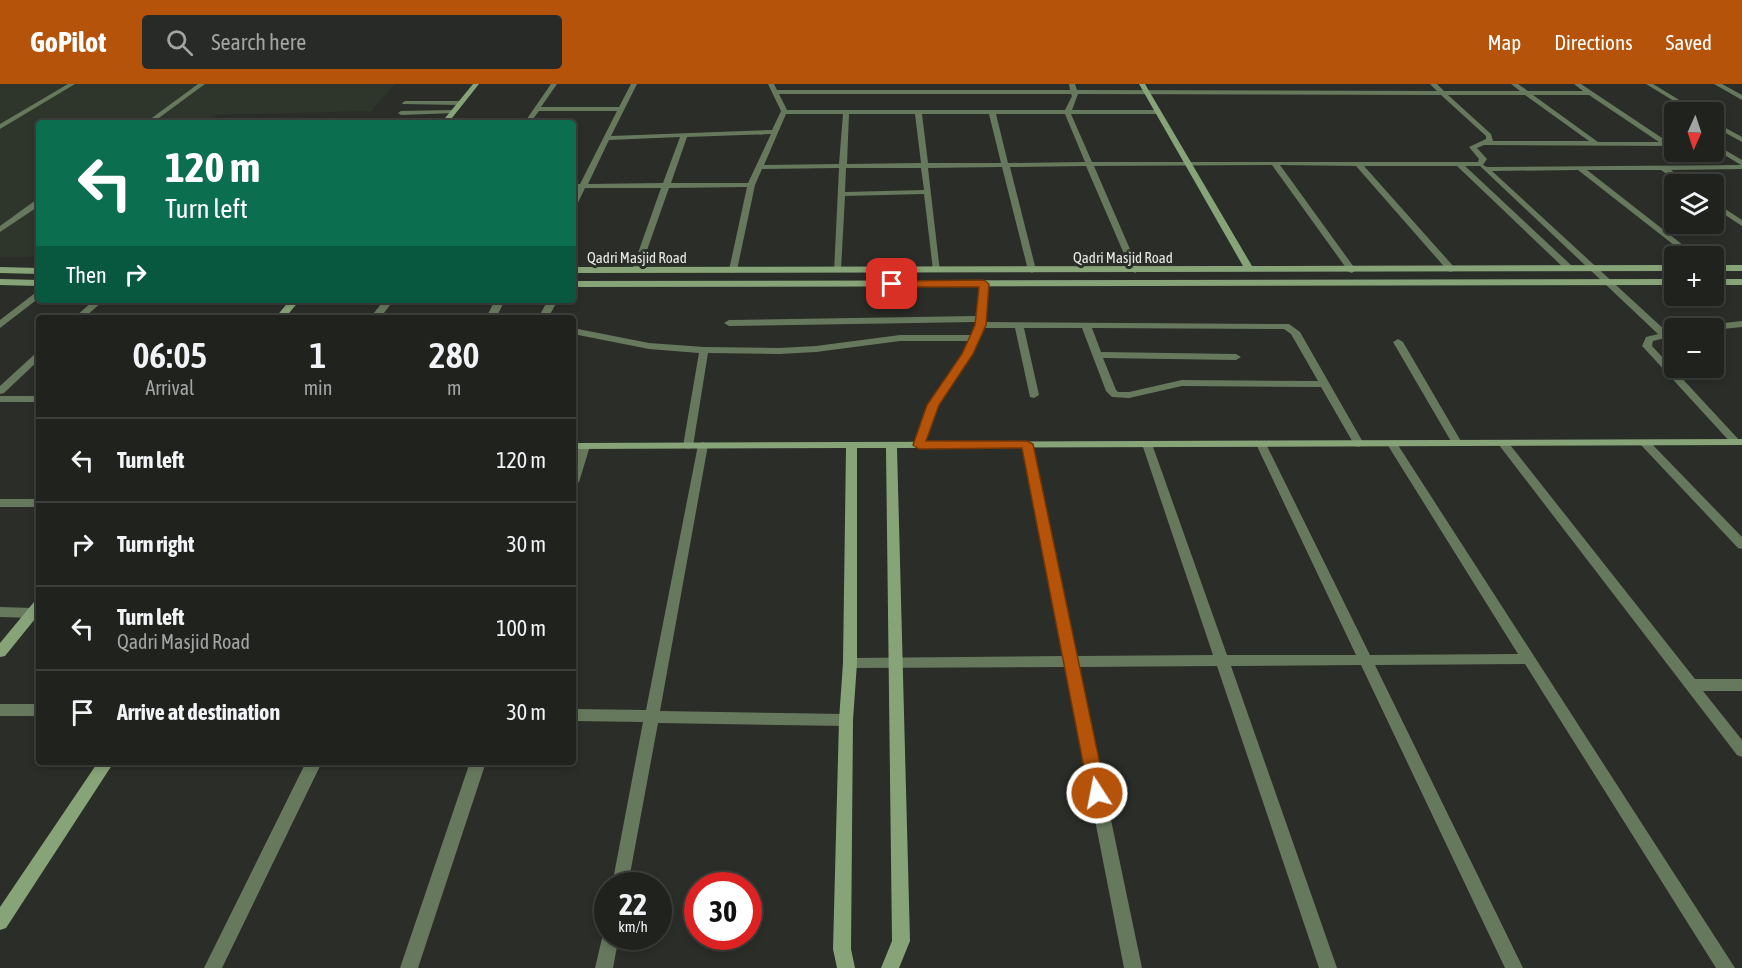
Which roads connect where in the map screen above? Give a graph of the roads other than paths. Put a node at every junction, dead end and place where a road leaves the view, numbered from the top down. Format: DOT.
graph roads {
  1 [pos="72,84"];
  2 [pos="202,84"];
  3 [pos="477,84"];
  4 [pos="554,84"];
  5 [pos="633,84"];
  6 [pos="771,84"];
  7 [pos="826,84"];
  8 [pos="885,84"];
  9 [pos="946,84"];
  10 [pos="1011,84"];
  11 [pos="1072,84"];
  12 [pos="1142,84"];
  13 [pos="1215,84"];
  14 [pos="1282,84"];
  15 [pos="1348,84"];
  16 [pos="1433,84"];
  17 [pos="1514,84"];
  18 [pos="1577,84"];
  19 [pos="1649,84"];
  20 [pos="1717,84"];
  21 [pos="775,92"];
  22 [pos="825,92"];
  23 [pos="885,92"];
  24 [pos="947,92"];
  25 [pos="1013,92"];
  26 [pos="1076,92"];
  27 [pos="1221,92"];
  28 [pos="1147,93"];
  29 [pos="1290,93"];
  30 [pos="1357,93"];
  31 [pos="1444,93"];
  32 [pos="1526,93"];
  33 [pos="1590,93"];
  34 [pos="1742,98"];
  35 [pos="1679,102"];
  36 [pos="405,103"];
  37 [pos="460,103"];
  38 [pos="537,109"];
  39 [pos="622,109"];
  40 [pos="453,112"];
  41 [pos="784,112"];
  42 [pos="805,112"];
  43 [pos="846,112"];
  44 [pos="918,112"];
  45 [pos="992,112"];
  46 [pos="1020,112"];
  47 [pos="1067,112"];
  48 [pos="1158,112"];
  49 [pos="401,113"];
  50 [pos="152,120"];
  51 [pos="446,120"];
  52 [pos="529,120"];
  53 [pos="0,127"];
  54 [pos="1724,130"];
  55 [pos="775,132"];
  56 [pos="684,135"];
  57 [pos="607,138"];
  58 [pos="1664,140"];
  59 [pos="1742,142"];
  60 [pos="1484,143"];
  61 [pos="1724,143"];
  62 [pos="1597,144"];
  63 [pos="1664,144"];
  64 [pos="1724,152"];
  65 [pos="1189,163"];
  66 [pos="1274,163"];
  67 [pos="1089,164"];
  68 [pos="1358,164"];
  69 [pos="1459,164"];
  70 [pos="1005,165"];
  71 [pos="1742,165"];
  72 [pos="843,166"];
  73 [pos="925,166"];
  74 [pos="758,167"];
  75 [pos="1483,167"];
  76 [pos="1662,167"];
  77 [pos="1579,168"];
  78 [pos="1672,174"];
  79 [pos="666,185"];
  80 [pos="752,185"];
  81 [pos="576,186"];
  82 [pos="583,186"];
  83 [pos="928,192"];
  84 [pos="842,194"];
  85 [pos="576,199"];
  86 [pos="36,204"];
  87 [pos="1724,211"];
  88 [pos="1742,224"];
  89 [pos="0,230"];
  90 [pos="1680,246"];
  91 [pos="1569,268"];
  92 [pos="1593,268"];
  93 [pos="1664,268"];
  94 [pos="1724,268"];
  95 [pos="1742,268"];
  96 [pos="1450,269"];
  97 [pos="0,270"];
  98 [pos="576,270"];
  99 [pos="636,270"];
  100 [pos="733,270"];
  101 [pos="837,270"];
  102 [pos="937,270"];
  103 [pos="1032,270"];
  104 [pos="1135,270"];
  105 [pos="1250,270"];
  106 [pos="1352,270"];
  107 [pos="36,271"];
  108 [pos="0,282"];
  109 [pos="1664,282"];
  110 [pos="1724,282"];
  111 [pos="1742,282"];
  112 [pos="36,283"];
  113 [pos="1609,283"];
  114 [pos="576,284"];
  115 [pos="984,284"];
  116 [pos="36,295"];
  117 [pos="96,303"];
  118 [pos="293,303"];
  119 [pos="387,303"];
  120 [pos="82,315"];
  121 [pos="283,315"];
  122 [pos="377,315"];
  123 [pos="981,322"];
  124 [pos="729,323"];
  125 [pos="1742,324"];
  126 [pos="0,325"];
  127 [pos="1019,325"];
  128 [pos="1086,325"];
  129 [pos="1724,326"];
  130 [pos="1664,330"];
  131 [pos="576,331"];
  132 [pos="1664,335"];
  133 [pos="975,338"];
  134 [pos="1398,342"];
  135 [pos="704,350"];
  136 [pos="1097,355"];
  137 [pos="1236,357"];
  138 [pos="36,358"];
  139 [pos="1664,364"];
  140 [pos="1678,378"];
  141 [pos="1325,384"];
  142 [pos="0,391"];
  143 [pos="1034,395"];
  144 [pos="0,399"];
  145 [pos="36,399"];
  146 [pos="1739,442"];
  147 [pos="1457,443"];
  148 [pos="1503,443"];
  149 [pos="1645,443"];
  150 [pos="1027,444"];
  151 [pos="1147,444"];
  152 [pos="1261,444"];
  153 [pos="1359,444"];
  154 [pos="1392,444"];
  155 [pos="703,445"];
  156 [pos="919,445"];
  157 [pos="579,446"];
  158 [pos="688,446"];
  159 [pos="852,446"];
  160 [pos="891,446"];
  161 [pos="576,464"];
  162 [pos="0,503"];
  163 [pos="36,503"];
  164 [pos="1742,545"];
  165 [pos="36,609"];
  166 [pos="0,612"];
  167 [pos="0,652"];
  168 [pos="1529,659"];
  169 [pos="1222,660"];
  170 [pos="1365,660"];
  171 [pos="1071,661"];
  172 [pos="850,663"];
  173 [pos="896,663"];
  174 [pos="1742,685"];
  175 [pos="1691,686"];
  176 [pos="0,710"];
  177 [pos="36,710"];
  178 [pos="576,715"];
  179 [pos="651,716"];
  180 [pos="846,720"];
  181 [pos="1742,751"];
  182 [pos="104,765"];
  183 [pos="313,765"];
  184 [pos="477,765"];
  185 [pos="622,872"];
  186 [pos="0,922"];
  187 [pos="607,950"];
  188 [pos="213,968"];
  189 [pos="409,968"];
  190 [pos="604,968"];
  191 [pos="846,968"];
  192 [pos="890,968"];
  193 [pos="1133,968"];
  194 [pos="1328,968"];
  195 [pos="1514,968"];
  196 [pos="1726,968"];
  1 -- 53 [label="street"];
  2 -- 50 [label="street"];
  3 -- 37 [label="street"];
  4 -- 38 [label="street"];
  5 -- 39 [label="street"];
  6 -- 21 [label="street"];
  7 -- 22 [label="street"];
  8 -- 23 [label="street"];
  9 -- 24 [label="street"];
  10 -- 25 [label="street"];
  11 -- 26 [label="street"];
  12 -- 28 [label="street"];
  13 -- 27 [label="street"];
  14 -- 29 [label="street"];
  15 -- 30 [label="street"];
  16 -- 31 [label="street"];
  17 -- 32 [label="street"];
  18 -- 33 [label="street"];
  19 -- 35 [label="street"];
  20 -- 34 [label="street"];
  21 -- 22 [label="street"];
  21 -- 41 [label="street"];
  22 -- 23 [label="street"];
  22 -- 42 [label="street"];
  23 -- 24 [label="street"];
  24 -- 25 [label="street"];
  25 -- 26 [label="street"];
  25 -- 46 [label="street"];
  26 -- 28 [label="street"];
  26 -- 47 [label="street"];
  27 -- 28 [label="street"];
  27 -- 29 [label="street"];
  28 -- 48 [label="street"];
  29 -- 30 [label="street"];
  30 -- 31 [label="street"];
  31 -- 32 [label="street"];
  31 -- 60 [label="street"];
  32 -- 33 [label="street"];
  32 -- 62 [label="street"];
  33 -- 58 [label="street"];
  36 -- 37 [label="street"];
  37 -- 40 [label="street"];
  38 -- 39 [label="street"];
  38 -- 52 [label="street"];
  39 -- 57 [label="street"];
  40 -- 49 [label="street"];
  40 -- 51 [label="street"];
  41 -- 42 [label="street"];
  41 -- 55 [label="street"];
  42 -- 43 [label="street"];
  43 -- 44 [label="street"];
  43 -- 72 [label="street"];
  44 -- 45 [label="street"];
  44 -- 73 [label="street"];
  45 -- 46 [label="street"];
  45 -- 70 [label="street"];
  46 -- 47 [label="street"];
  47 -- 48 [label="street"];
  47 -- 67 [label="street"];
  48 -- 65 [label="street"];
  54 -- 59 [label="street"];
  55 -- 56 [label="street"];
  55 -- 74 [label="street"];
  56 -- 57 [label="street"];
  56 -- 79 [label="street"];
  57 -- 82 [label="street"];
  59 -- 61 [label="street"];
  60 -- 62 [label="street"];
  60 -- 75 [label="street"];
  62 -- 63 [label="street"];
  64 -- 71 [label="street"];
  65 -- 66 [label="street"];
  65 -- 67 [label="street"];
  65 -- 105 [label="street"];
  66 -- 68 [label="street"];
  66 -- 106 [label="street"];
  67 -- 70 [label="street"];
  67 -- 104 [label="street"];
  68 -- 69 [label="street"];
  68 -- 96 [label="street"];
  69 -- 75 [label="street"];
  69 -- 91 [label="street"];
  70 -- 73 [label="street"];
  70 -- 103 [label="street"];
  71 -- 76 [label="street"];
  72 -- 73 [label="street"];
  72 -- 74 [label="street"];
  72 -- 84 [label="street"];
  73 -- 83 [label="street"];
  74 -- 80 [label="street"];
  75 -- 77 [label="street"];
  75 -- 92 [label="street"];
  76 -- 77 [label="street"];
  76 -- 78 [label="street"];
  77 -- 90 [label="street"];
  79 -- 80 [label="street"];
  79 -- 82 [label="street"];
  79 -- 99 [label="street"];
  80 -- 100 [label="street"];
  81 -- 82 [label="street"];
  82 -- 85 [label="street"];
  83 -- 84 [label="street"];
  83 -- 102 [label="street"];
  84 -- 101 [label="street"];
  86 -- 89 [label="street"];
  87 -- 88 [label="street"];
  91 -- 92 [label="street, Qadri Masjid Road"];
  91 -- 96 [label="street, Qadri Masjid Road"];
  92 -- 93 [label="street, Qadri Masjid Road"];
  92 -- 113 [label="street"];
  94 -- 95 [label="street"];
  96 -- 106 [label="street, Qadri Masjid Road"];
  97 -- 107 [label="street"];
  98 -- 99 [label="street, Qadri Masjid Road"];
  99 -- 100 [label="street, Qadri Masjid Road"];
  100 -- 101 [label="street, Qadri Masjid Road"];
  101 -- 102 [label="street, Qadri Masjid Road"];
  102 -- 103 [label="street, Qadri Masjid Road"];
  103 -- 104 [label="street, Qadri Masjid Road"];
  104 -- 105 [label="street, Qadri Masjid Road"];
  105 -- 106 [label="street, Qadri Masjid Road"];
  108 -- 112 [label="street"];
  109 -- 113 [label="street, Qadri Masjid Road"];
  110 -- 111 [label="street"];
  113 -- 115 [label="street, Qadri Masjid Road"];
  113 -- 130 [label="street"];
  114 -- 115 [label="street, Qadri Masjid Road"];
  115 -- 123 [label="street"];
  116 -- 126 [label="street"];
  117 -- 120 [label="street"];
  118 -- 121 [label="street"];
  119 -- 122 [label="street"];
  123 -- 124 [label="street"];
  123 -- 127 [label="street"];
  123 -- 133 [label="street"];
  125 -- 129 [label="street"];
  127 -- 128 [label="street"];
  127 -- 143 [label="street"];
  128 -- 136 [label="street"];
  128 -- 141 [label="street"];
  131 -- 135 [label="street"];
  132 -- 139 [label="street"];
  133 -- 135 [label="street"];
  133 -- 156 [label="street"];
  134 -- 147 [label="street"];
  135 -- 158 [label="street"];
  136 -- 137 [label="street"];
  136 -- 141 [label="street"];
  138 -- 142 [label="street"];
  140 -- 146 [label="street"];
  141 -- 153 [label="street"];
  144 -- 145 [label="street"];
  146 -- 149 [label="street"];
  147 -- 148 [label="street"];
  147 -- 154 [label="street"];
  148 -- 149 [label="street"];
  148 -- 175 [label="street"];
  149 -- 164 [label="street"];
  150 -- 151 [label="street"];
  150 -- 156 [label="street"];
  150 -- 171 [label="street"];
  151 -- 152 [label="street"];
  151 -- 169 [label="street"];
  152 -- 153 [label="street"];
  152 -- 170 [label="street"];
  153 -- 154 [label="street"];
  154 -- 168 [label="street"];
  155 -- 158 [label="street"];
  155 -- 159 [label="street"];
  155 -- 179 [label="street"];
  156 -- 160 [label="street"];
  157 -- 158 [label="street"];
  157 -- 161 [label="street"];
  159 -- 160 [label="street"];
  159 -- 172 [label="street"];
  160 -- 173 [label="street"];
  162 -- 163 [label="street"];
  165 -- 166 [label="street"];
  165 -- 167 [label="street"];
  168 -- 170 [label="street"];
  168 -- 196 [label="street"];
  169 -- 170 [label="street"];
  169 -- 171 [label="street"];
  169 -- 194 [label="street"];
  170 -- 195 [label="street"];
  171 -- 173 [label="street"];
  171 -- 193 [label="street"];
  172 -- 173 [label="street"];
  172 -- 180 [label="street"];
  173 -- 192 [label="street"];
  174 -- 175 [label="street"];
  175 -- 181 [label="street"];
  176 -- 177 [label="street"];
  178 -- 179 [label="street"];
  179 -- 180 [label="street"];
  179 -- 185 [label="street"];
  180 -- 191 [label="street"];
  182 -- 186 [label="street"];
  183 -- 188 [label="street"];
  184 -- 189 [label="street"];
  187 -- 190 [label="street"];
}
